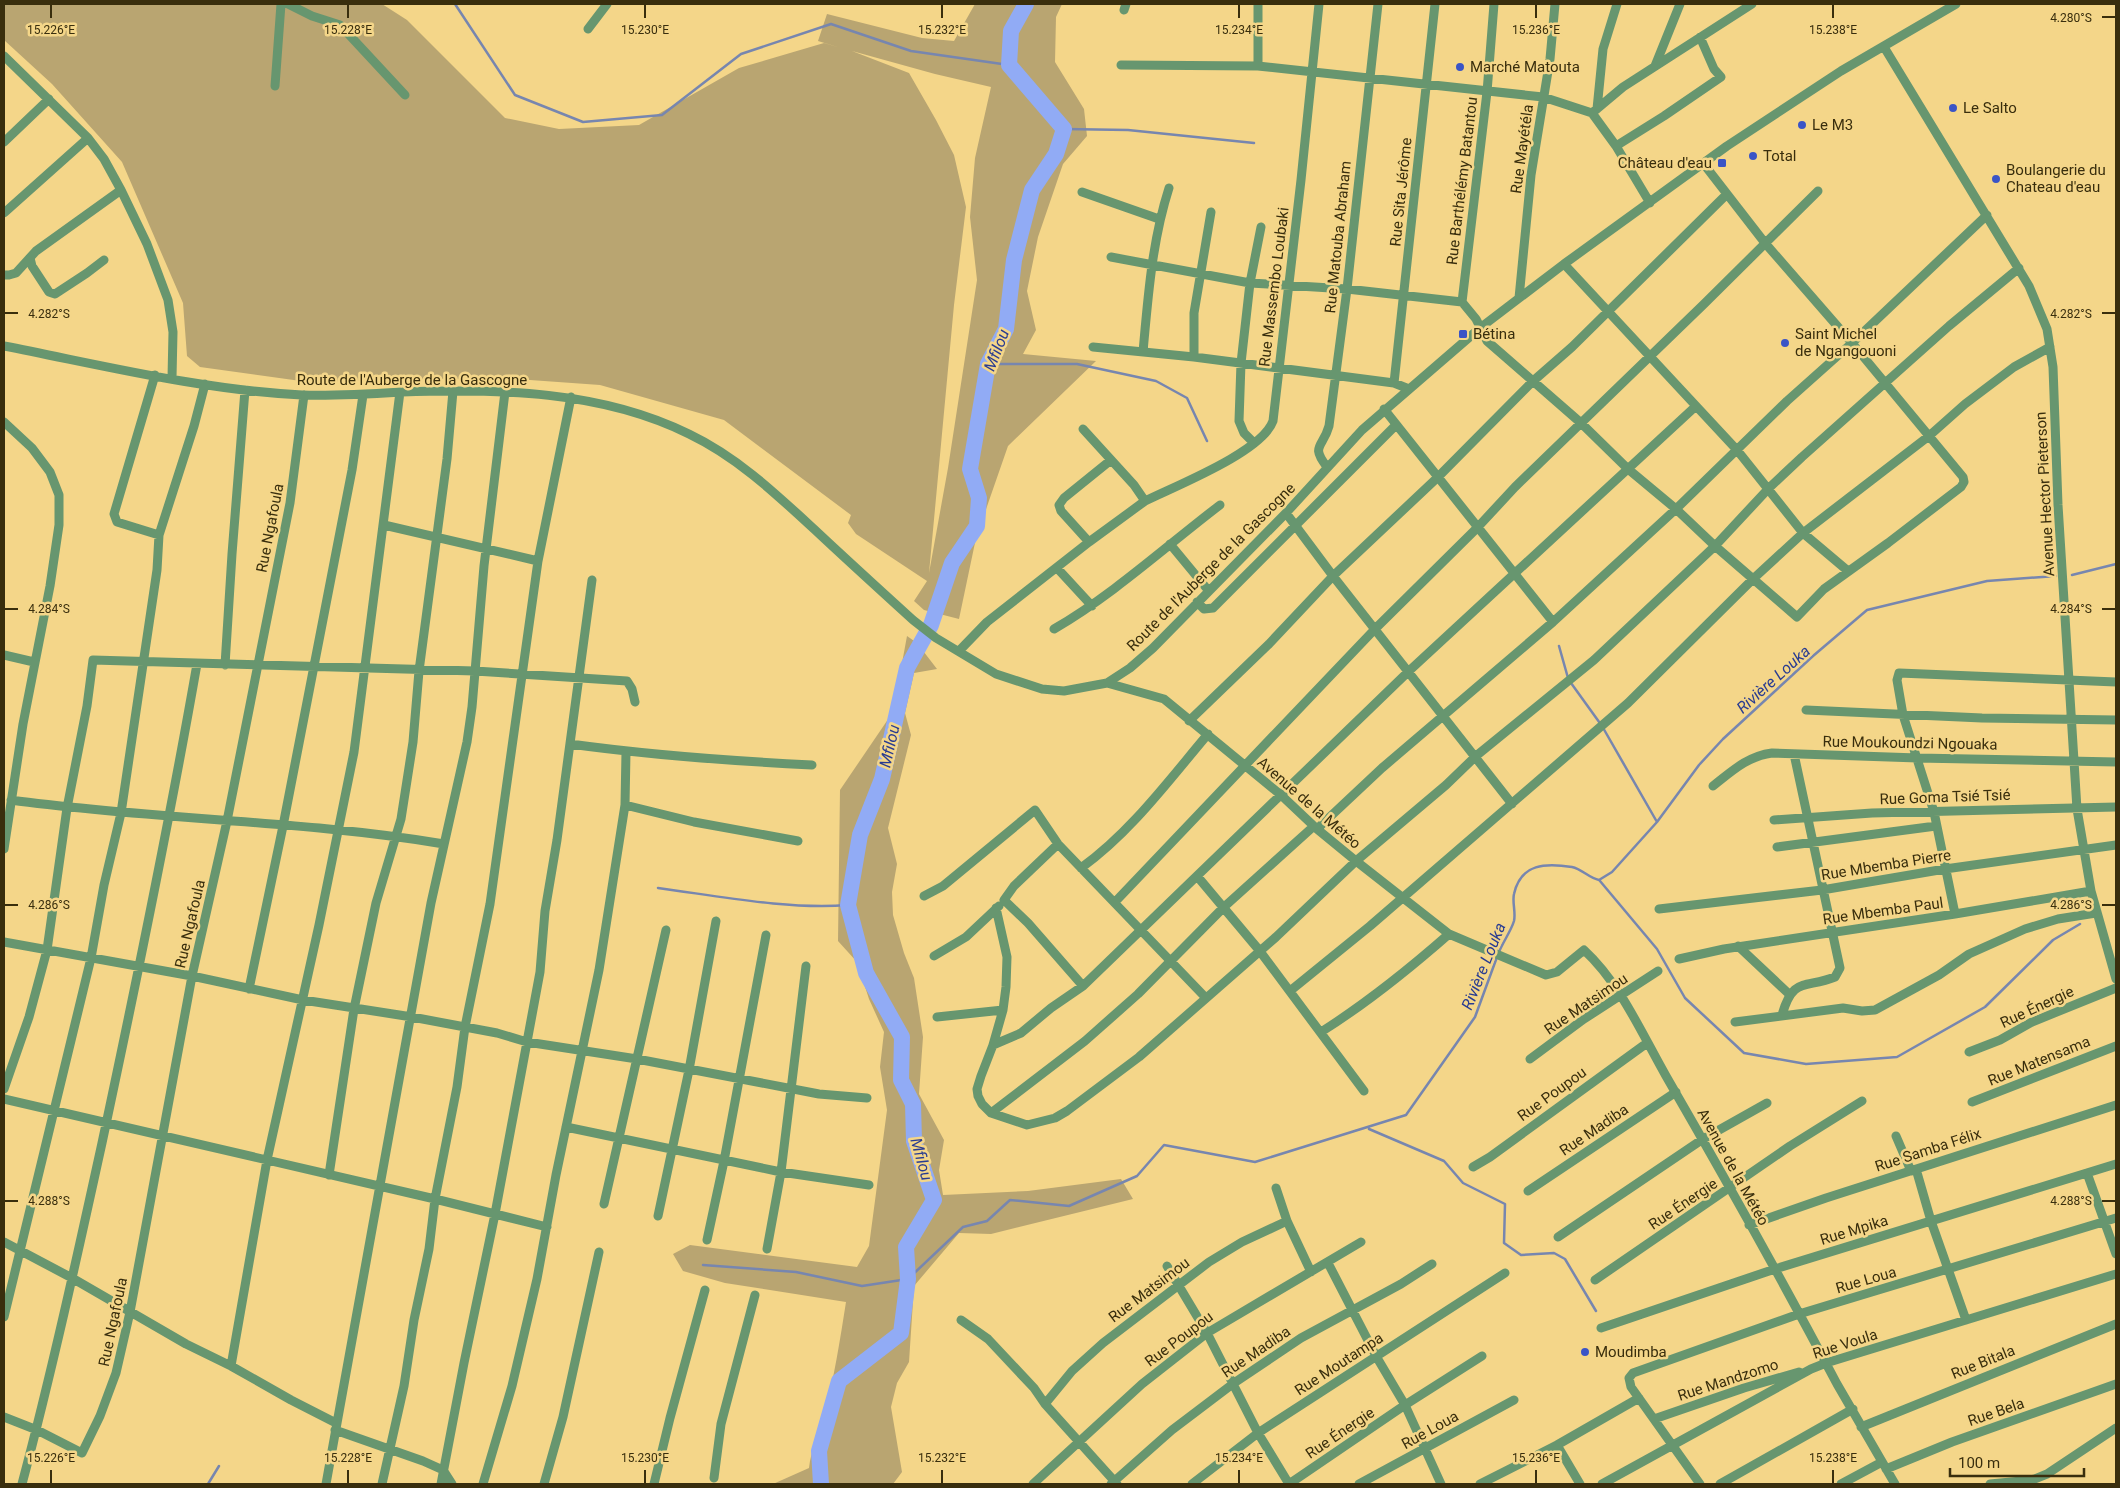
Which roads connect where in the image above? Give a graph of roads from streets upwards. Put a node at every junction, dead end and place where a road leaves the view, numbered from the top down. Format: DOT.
graph roads {
  1 [pos="281,4"];
  2 [pos="288,4"];
  3 [pos="607,4"];
  4 [pos="1258,4"];
  5 [pos="1319,4"];
  6 [pos="1378,4"];
  7 [pos="1435,4"];
  8 [pos="1494,4"];
  9 [pos="1555,4"];
  10 [pos="1617,4"];
  11 [pos="1680,4"];
  12 [pos="1752,4"];
  13 [pos="1955,4"];
  14 [pos="588,29"];
  15 [pos="1700,37"];
  16 [pos="1884,47"];
  17 [pos="5,61"];
  18 [pos="1121,65"];
  19 [pos="1258,66"];
  20 [pos="1655,66"];
  21 [pos="1313,72"];
  22 [pos="1369,79"];
  23 [pos="1427,85"];
  24 [pos="275,86"];
  25 [pos="1487,92"];
  26 [pos="405,96"];
  27 [pos="1543,97"];
  28 [pos="49,99"];
  29 [pos="1594,111"];
  30 [pos="88,138"];
  31 [pos="4,142"];
  32 [pos="1616,146"];
  33 [pos="1702,163"];
  34 [pos="1169,188"];
  35 [pos="121,190"];
  36 [pos="1818,191"];
  37 [pos="1082,192"];
  38 [pos="1726,195"];
  39 [pos="1650,202"];
  40 [pos="1211,212"];
  41 [pos="4,213"];
  42 [pos="1987,215"];
  43 [pos="1159,219"];
  44 [pos="1261,227"];
  45 [pos="1765,243"];
  46 [pos="1111,257"];
  47 [pos="30,258"];
  48 [pos="104,260"];
  49 [pos="1564,264"];
  50 [pos="1152,265"];
  51 [pos="2019,268"];
  52 [pos="4,274"];
  53 [pos="1201,274"];
  54 [pos="1250,282"];
  55 [pos="1288,285"];
  56 [pos="1347,289"];
  57 [pos="1404,295"];
  58 [pos="1518,298"];
  59 [pos="1462,302"];
  60 [pos="1607,311"];
  61 [pos="1480,328"];
  62 [pos="1852,343"];
  63 [pos="4,346"];
  64 [pos="1094,347"];
  65 [pos="2050,347"];
  66 [pos="1144,352"];
  67 [pos="1194,357"];
  68 [pos="1650,357"];
  69 [pos="1241,363"];
  70 [pos="1278,367"];
  71 [pos="155,375"];
  72 [pos="1335,375"];
  73 [pos="172,378"];
  74 [pos="1394,382"];
  75 [pos="1532,382"];
  76 [pos="205,384"];
  77 [pos="1885,384"];
  78 [pos="245,390"];
  79 [pos="1409,390"];
  80 [pos="453,391"];
  81 [pos="400,392"];
  82 [pos="505,392"];
  83 [pos="363,394"];
  84 [pos="304,395"];
  85 [pos="571,398"];
  86 [pos="1696,406"];
  87 [pos="1384,410"];
  88 [pos="4,422"];
  89 [pos="1581,423"];
  90 [pos="1396,424"];
  91 [pos="1083,429"];
  92 [pos="1929,436"];
  93 [pos="1254,443"];
  94 [pos="1737,450"];
  95 [pos="1111,460"];
  96 [pos="1328,467"];
  97 [pos="1628,469"];
  98 [pos="1437,478"];
  99 [pos="1769,488"];
  100 [pos="1145,501"];
  101 [pos="1220,505"];
  102 [pos="1676,509"];
  103 [pos="1286,512"];
  104 [pos="384,525"];
  105 [pos="1296,525"];
  106 [pos="1477,528"];
  107 [pos="1803,533"];
  108 [pos="159,536"];
  109 [pos="438,536"];
  110 [pos="1088,542"];
  111 [pos="1170,544"];
  112 [pos="1714,546"];
  113 [pos="487,548"];
  114 [pos="1248,552"];
  115 [pos="538,561"];
  116 [pos="1258,564"];
  117 [pos="1057,568"];
  118 [pos="1848,571"];
  119 [pos="1514,574"];
  120 [pos="1333,576"];
  121 [pos="1753,579"];
  122 [pos="592,580"];
  123 [pos="1211,587"];
  124 [pos="1226,596"];
  125 [pos="1197,602"];
  126 [pos="1092,606"];
  127 [pos="1552,622"];
  128 [pos="1054,629"];
  129 [pos="1375,629"];
  130 [pos="959,651"];
  131 [pos="4,655"];
  132 [pos="34,662"];
  133 [pos="142,663"];
  134 [pos="197,664"];
  135 [pos="225,665"];
  136 [pos="258,666"];
  137 [pos="313,668"];
  138 [pos="365,670"];
  139 [pos="419,671"];
  140 [pos="475,671"];
  141 [pos="1409,671"];
  142 [pos="523,674"];
  143 [pos="578,679"];
  144 [pos="2068,680"];
  145 [pos="2116,682"];
  146 [pos="1107,683"];
  147 [pos="635,702"];
  148 [pos="1806,710"];
  149 [pos="1903,715"];
  150 [pos="1443,716"];
  151 [pos="2070,719"];
  152 [pos="2116,720"];
  153 [pos="1189,721"];
  154 [pos="1208,734"];
  155 [pos="570,744"];
  156 [pos="626,752"];
  157 [pos="1794,754"];
  158 [pos="1476,756"];
  159 [pos="1918,758"];
  160 [pos="2073,760"];
  161 [pos="2116,762"];
  162 [pos="812,765"];
  163 [pos="1244,766"];
  164 [pos="1713,786"];
  165 [pos="1281,795"];
  166 [pos="11,800"];
  167 [pos="1512,804"];
  168 [pos="625,805"];
  169 [pos="2116,807"];
  170 [pos="67,808"];
  171 [pos="2077,809"];
  172 [pos="1934,812"];
  173 [pos="121,813"];
  174 [pos="169,816"];
  175 [pos="1807,818"];
  176 [pos="1774,820"];
  177 [pos="227,821"];
  178 [pos="283,826"];
  179 [pos="1936,826"];
  180 [pos="1315,828"];
  181 [pos="337,830"];
  182 [pos="397,836"];
  183 [pos="798,842"];
  184 [pos="444,844"];
  185 [pos="1058,844"];
  186 [pos="1814,844"];
  187 [pos="2116,845"];
  188 [pos="1777,847"];
  189 [pos="4,849"];
  190 [pos="2083,850"];
  191 [pos="1356,861"];
  192 [pos="1081,868"];
  193 [pos="1944,869"];
  194 [pos="1197,876"];
  195 [pos="1822,890"];
  196 [pos="2091,891"];
  197 [pos="924,896"];
  198 [pos="1403,898"];
  199 [pos="1004,900"];
  200 [pos="1115,902"];
  201 [pos="1224,907"];
  202 [pos="996,908"];
  203 [pos="1659,909"];
  204 [pos="2096,913"];
  205 [pos="1955,914"];
  206 [pos="716,921"];
  207 [pos="1142,929"];
  208 [pos="666,930"];
  209 [pos="1832,932"];
  210 [pos="1449,934"];
  211 [pos="766,935"];
  212 [pos="4,942"];
  213 [pos="1738,946"];
  214 [pos="47,950"];
  215 [pos="1260,950"];
  216 [pos="934,956"];
  217 [pos="92,958"];
  218 [pos="1679,959"];
  219 [pos="1171,960"];
  220 [pos="806,966"];
  221 [pos="138,967"];
  222 [pos="1658,971"];
  223 [pos="192,976"];
  224 [pos="2116,979"];
  225 [pos="1084,986"];
  226 [pos="2116,988"];
  227 [pos="249,989"];
  228 [pos="1290,991"];
  229 [pos="1789,994"];
  230 [pos="1620,996"];
  231 [pos="1206,998"];
  232 [pos="303,1000"];
  233 [pos="354,1009"];
  234 [pos="1003,1010"];
  235 [pos="1782,1015"];
  236 [pos="412,1017"];
  237 [pos="937,1017"];
  238 [pos="1735,1022"];
  239 [pos="465,1027"];
  240 [pos="1321,1032"];
  241 [pos="527,1042"];
  242 [pos="1646,1043"];
  243 [pos="993,1045"];
  244 [pos="2116,1046"];
  245 [pos="582,1050"];
  246 [pos="1969,1052"];
  247 [pos="637,1059"];
  248 [pos="1530,1059"];
  249 [pos="689,1070"];
  250 [pos="740,1080"];
  251 [pos="4,1089"];
  252 [pos="792,1089"];
  253 [pos="1364,1092"];
  254 [pos="1676,1092"];
  255 [pos="867,1098"];
  256 [pos="4,1099"];
  257 [pos="1862,1101"];
  258 [pos="1972,1102"];
  259 [pos="1767,1103"];
  260 [pos="2116,1105"];
  261 [pos="53,1112"];
  262 [pos="991,1114"];
  263 [pos="106,1124"];
  264 [pos="566,1126"];
  265 [pos="1896,1136"];
  266 [pos="161,1137"];
  267 [pos="620,1138"];
  268 [pos="1703,1139"];
  269 [pos="672,1149"];
  270 [pos="266,1160"];
  271 [pos="724,1161"];
  272 [pos="2116,1164"];
  273 [pos="1473,1168"];
  274 [pos="1914,1170"];
  275 [pos="781,1172"];
  276 [pos="2087,1172"];
  277 [pos="329,1175"];
  278 [pos="869,1185"];
  279 [pos="380,1186"];
  280 [pos="1276,1188"];
  281 [pos="1731,1188"];
  282 [pos="1528,1191"];
  283 [pos="435,1199"];
  284 [pos="604,1204"];
  285 [pos="495,1214"];
  286 [pos="658,1216"];
  287 [pos="2116,1218"];
  288 [pos="1287,1221"];
  289 [pos="1931,1221"];
  290 [pos="2104,1222"];
  291 [pos="1750,1225"];
  292 [pos="547,1227"];
  293 [pos="1558,1237"];
  294 [pos="707,1240"];
  295 [pos="4,1242"];
  296 [pos="1361,1242"];
  297 [pos="767,1249"];
  298 [pos="20,1251"];
  299 [pos="599,1252"];
  300 [pos="2116,1254"];
  301 [pos="1328,1263"];
  302 [pos="1432,1264"];
  303 [pos="1167,1266"];
  304 [pos="1775,1269"];
  305 [pos="1948,1270"];
  306 [pos="1311,1272"];
  307 [pos="1505,1273"];
  308 [pos="2116,1274"];
  309 [pos="72,1278"];
  310 [pos="1595,1280"];
  311 [pos="1178,1286"];
  312 [pos="705,1290"];
  313 [pos="756,1294"];
  314 [pos="1351,1310"];
  315 [pos="130,1312"];
  316 [pos="1799,1314"];
  317 [pos="4,1317"];
  318 [pos="961,1320"];
  319 [pos="1966,1320"];
  320 [pos="2116,1324"];
  321 [pos="1601,1328"];
  322 [pos="1207,1333"];
  323 [pos="1376,1356"];
  324 [pos="1482,1356"];
  325 [pos="1826,1363"];
  326 [pos="231,1366"];
  327 [pos="1811,1369"];
  328 [pos="1234,1383"];
  329 [pos="2116,1384"];
  330 [pos="1639,1398"];
  331 [pos="1514,1400"];
  332 [pos="1046,1404"];
  333 [pos="1405,1405"];
  334 [pos="1853,1409"];
  335 [pos="4,1417"];
  336 [pos="1654,1419"];
  337 [pos="336,1427"];
  338 [pos="1861,1427"];
  339 [pos="2116,1428"];
  340 [pos="36,1430"];
  341 [pos="1258,1433"];
  342 [pos="1080,1441"];
  343 [pos="1557,1445"];
  344 [pos="1673,1446"];
  345 [pos="388,1449"];
  346 [pos="1424,1450"];
  347 [pos="1884,1465"];
  348 [pos="443,1470"];
  349 [pos="714,1478"];
  350 [pos="1114,1483"];
  351 [pos="22,1484"];
  352 [pos="326,1484"];
  353 [pos="382,1484"];
  354 [pos="441,1484"];
  355 [pos="452,1484"];
  356 [pos="483,1484"];
  357 [pos="544,1484"];
  358 [pos="654,1484"];
  359 [pos="1034,1484"];
  360 [pos="1192,1484"];
  361 [pos="1289,1484"];
  362 [pos="1359,1484"];
  363 [pos="1441,1484"];
  364 [pos="1480,1484"];
  365 [pos="1580,1484"];
  366 [pos="1602,1484"];
  367 [pos="1700,1484"];
  368 [pos="1720,1484"];
  369 [pos="1841,1484"];
  370 [pos="1896,1484"];
  371 [pos="1990,1484"];
  1 -- 24 [label="street"];
  2 -- 26 [label="street"];
  3 -- 14 [label="street"];
  4 -- 19 [label="street"];
  5 -- 21 [label="street, Rue Massembo Loubaki"];
  6 -- 22 [label="street, Rue Matouba Abraham"];
  7 -- 23 [label="street, Rue Sita Jérôme"];
  8 -- 25 [label="street, Rue Barthélémy Batantou"];
  9 -- 27 [label="street, Rue Mayétéla"];
  10 -- 29 [label="street"];
  11 -- 20 [label="street"];
  12 -- 15 [label="street"];
  13 -- 16 [label="street, Route de l'Auberge de la Gascogne"];
  15 -- 20 [label="street"];
  15 -- 32 [label="street"];
  16 -- 33 [label="street, Route de l'Auberge de la Gascogne"];
  16 -- 42 [label="street, Avenue Hector Pieterson"];
  17 -- 28 [label="street"];
  18 -- 19 [label="street"];
  19 -- 21 [label="street"];
  20 -- 29 [label="street"];
  21 -- 22 [label="street"];
  21 -- 55 [label="street, Rue Massembo Loubaki"];
  22 -- 23 [label="street"];
  22 -- 56 [label="street, Rue Matouba Abraham"];
  23 -- 25 [label="street"];
  23 -- 57 [label="street, Rue Sita Jérôme"];
  25 -- 27 [label="street"];
  25 -- 59 [label="street, Rue Barthélémy Batantou"];
  27 -- 29 [label="street"];
  27 -- 58 [label="street, Rue Mayétéla"];
  28 -- 30 [label="street"];
  28 -- 31 [label="street"];
  29 -- 32 [label="street"];
  30 -- 35 [label="street"];
  30 -- 41 [label="street"];
  32 -- 39 [label="street"];
  33 -- 38 [label="street"];
  33 -- 39 [label="street, Route de l'Auberge de la Gascogne"];
  34 -- 43 [label="street"];
  35 -- 47 [label="street"];
  35 -- 73 [label="street"];
  36 -- 45 [label="street"];
  37 -- 43 [label="street"];
  38 -- 45 [label="street"];
  38 -- 60 [label="street"];
  39 -- 49 [label="street, Route de l'Auberge de la Gascogne"];
  40 -- 53 [label="street"];
  42 -- 51 [label="street, Avenue Hector Pieterson"];
  42 -- 62 [label="street"];
  43 -- 50 [label="street"];
  44 -- 54 [label="street"];
  45 -- 62 [label="street"];
  45 -- 68 [label="street"];
  46 -- 50 [label="street"];
  47 -- 48 [label="street"];
  47 -- 52 [label="street"];
  49 -- 58 [label="street, Route de l'Auberge de la Gascogne"];
  49 -- 60 [label="street"];
  50 -- 53 [label="street"];
  50 -- 66 [label="street"];
  51 -- 65 [label="street, Avenue Hector Pieterson"];
  51 -- 77 [label="street"];
  53 -- 54 [label="street"];
  53 -- 67 [label="street"];
  54 -- 55 [label="street"];
  54 -- 69 [label="street"];
  55 -- 56 [label="street"];
  55 -- 70 [label="street, Rue Massembo Loubaki"];
  56 -- 57 [label="street"];
  56 -- 72 [label="street, Rue Matouba Abraham"];
  57 -- 59 [label="street"];
  57 -- 74 [label="street, Rue Sita Jérôme"];
  58 -- 61 [label="street, Route de l'Auberge de la Gascogne"];
  59 -- 61 [label="street"];
  60 -- 68 [label="street"];
  60 -- 75 [label="street"];
  61 -- 75 [label="street"];
  61 -- 79 [label="street, Route de l'Auberge de la Gascogne"];
  62 -- 77 [label="street"];
  62 -- 94 [label="street"];
  63 -- 71 [label="street, Route de l'Auberge de la Gascogne"];
  64 -- 66 [label="street"];
  65 -- 92 [label="street"];
  65 -- 144 [label="street, Avenue Hector Pieterson"];
  66 -- 67 [label="street"];
  67 -- 69 [label="street"];
  68 -- 86 [label="street"];
  68 -- 89 [label="street"];
  69 -- 70 [label="street"];
  69 -- 93 [label="street"];
  70 -- 72 [label="street"];
  70 -- 93 [label="street, Rue Massembo Loubaki"];
  71 -- 73 [label="street, Route de l'Auberge de la Gascogne"];
  71 -- 108 [label="street"];
  72 -- 74 [label="street"];
  72 -- 96 [label="street, Rue Matouba Abraham"];
  73 -- 76 [label="street, Route de l'Auberge de la Gascogne"];
  74 -- 79 [label="street"];
  75 -- 89 [label="street"];
  75 -- 98 [label="street"];
  76 -- 78 [label="street, Route de l'Auberge de la Gascogne"];
  76 -- 108 [label="street"];
  77 -- 92 [label="street"];
  77 -- 99 [label="street"];
  78 -- 84 [label="street, Route de l'Auberge de la Gascogne"];
  78 -- 135 [label="street"];
  79 -- 87 [label="street, Route de l'Auberge de la Gascogne"];
  80 -- 81 [label="street, Route de l'Auberge de la Gascogne"];
  80 -- 82 [label="street, Route de l'Auberge de la Gascogne"];
  80 -- 109 [label="street"];
  81 -- 83 [label="street, Route de l'Auberge de la Gascogne"];
  81 -- 104 [label="street"];
  82 -- 85 [label="street, Route de l'Auberge de la Gascogne"];
  82 -- 113 [label="street"];
  83 -- 84 [label="street, Route de l'Auberge de la Gascogne"];
  83 -- 137 [label="street"];
  84 -- 136 [label="street, Rue Ngafoula"];
  85 -- 115 [label="street"];
  85 -- 130 [label="street, Route de l'Auberge de la Gascogne"];
  86 -- 94 [label="street"];
  86 -- 97 [label="street"];
  87 -- 90 [label="street"];
  87 -- 96 [label="street, Route de l'Auberge de la Gascogne"];
  88 -- 132 [label="street"];
  89 -- 97 [label="street"];
  89 -- 106 [label="street"];
  90 -- 98 [label="street"];
  90 -- 105 [label="street"];
  91 -- 95 [label="street"];
  92 -- 107 [label="street"];
  92 -- 118 [label="street"];
  93 -- 100 [label="street, Rue Massembo Loubaki"];
  94 -- 99 [label="street"];
  94 -- 102 [label="street"];
  95 -- 100 [label="street"];
  95 -- 110 [label="street"];
  96 -- 103 [label="street, Route de l'Auberge de la Gascogne"];
  97 -- 102 [label="street"];
  97 -- 119 [label="street"];
  98 -- 106 [label="street"];
  98 -- 120 [label="street"];
  99 -- 107 [label="street"];
  99 -- 112 [label="street"];
  100 -- 110 [label="street, Rue Massembo Loubaki"];
  101 -- 111 [label="street"];
  102 -- 112 [label="street"];
  102 -- 127 [label="street"];
  103 -- 105 [label="street"];
  103 -- 114 [label="street, Route de l'Auberge de la Gascogne"];
  104 -- 109 [label="street"];
  104 -- 138 [label="street"];
  105 -- 116 [label="street"];
  105 -- 120 [label="street"];
  106 -- 119 [label="street"];
  106 -- 129 [label="street"];
  107 -- 118 [label="street"];
  107 -- 121 [label="street"];
  108 -- 133 [label="street"];
  109 -- 113 [label="street"];
  109 -- 139 [label="street"];
  110 -- 117 [label="street, Rue Massembo Loubaki"];
  111 -- 123 [label="street"];
  111 -- 126 [label="street"];
  112 -- 121 [label="street"];
  112 -- 158 [label="street"];
  113 -- 115 [label="street"];
  113 -- 140 [label="street"];
  114 -- 116 [label="street"];
  114 -- 123 [label="street, Route de l'Auberge de la Gascogne"];
  115 -- 142 [label="street"];
  116 -- 124 [label="street"];
  117 -- 126 [label="street"];
  117 -- 130 [label="street, Rue Massembo Loubaki"];
  118 -- 121 [label="street"];
  119 -- 127 [label="street"];
  119 -- 141 [label="street"];
  120 -- 129 [label="street"];
  120 -- 153 [label="street"];
  121 -- 167 [label="street"];
  122 -- 143 [label="street"];
  123 -- 124 [label="street"];
  123 -- 125 [label="street, Route de l'Auberge de la Gascogne"];
  124 -- 125 [label="street"];
  125 -- 146 [label="street, Route de l'Auberge de la Gascogne"];
  126 -- 128 [label="street"];
  127 -- 150 [label="street"];
  129 -- 141 [label="street"];
  129 -- 163 [label="street"];
  130 -- 146 [label="street, Route de l'Auberge de la Gascogne"];
  131 -- 132 [label="street"];
  132 -- 166 [label="street"];
  133 -- 134 [label="street"];
  133 -- 170 [label="street"];
  133 -- 173 [label="street"];
  134 -- 135 [label="street"];
  134 -- 174 [label="street"];
  135 -- 136 [label="street"];
  136 -- 137 [label="street"];
  136 -- 177 [label="street, Rue Ngafoula"];
  137 -- 138 [label="street"];
  137 -- 178 [label="street"];
  138 -- 139 [label="street"];
  138 -- 181 [label="street"];
  139 -- 140 [label="street"];
  139 -- 182 [label="street"];
  140 -- 142 [label="street"];
  140 -- 184 [label="street"];
  141 -- 150 [label="street"];
  141 -- 165 [label="street"];
  142 -- 143 [label="street"];
  142 -- 239 [label="street"];
  143 -- 147 [label="street"];
  143 -- 155 [label="street"];
  144 -- 145 [label="street"];
  144 -- 149 [label="street"];
  144 -- 151 [label="street, Avenue Hector Pieterson"];
  146 -- 153 [label="street, Avenue de la Météo"];
  148 -- 149 [label="street"];
  149 -- 151 [label="street"];
  149 -- 159 [label="street"];
  150 -- 158 [label="street"];
  150 -- 180 [label="street"];
  151 -- 152 [label="street"];
  151 -- 160 [label="street, Avenue Hector Pieterson"];
  153 -- 154 [label="street, Avenue de la Météo"];
  154 -- 163 [label="street, Avenue de la Météo"];
  154 -- 192 [label="street"];
  155 -- 156 [label="street"];
  155 -- 241 [label="street"];
  156 -- 162 [label="street"];
  156 -- 168 [label="street"];
  157 -- 159 [label="street, Rue Moukoundzi Ngouaka"];
  157 -- 164 [label="street, Rue Moukoundzi Ngouaka"];
  157 -- 175 [label="street"];
  158 -- 167 [label="street"];
  158 -- 191 [label="street"];
  159 -- 160 [label="street, Rue Moukoundzi Ngouaka"];
  159 -- 172 [label="street"];
  160 -- 161 [label="street, Rue Moukoundzi Ngouaka"];
  160 -- 171 [label="street, Avenue Hector Pieterson"];
  163 -- 165 [label="street, Avenue de la Météo"];
  163 -- 200 [label="street"];
  165 -- 180 [label="street, Avenue de la Météo"];
  165 -- 194 [label="street"];
  166 -- 170 [label="street"];
  166 -- 189 [label="street"];
  167 -- 198 [label="street"];
  168 -- 183 [label="street"];
  168 -- 245 [label="street"];
  169 -- 171 [label="street, Rue Goma Tsié Tsié"];
  170 -- 173 [label="street"];
  170 -- 214 [label="street"];
  171 -- 172 [label="street, Rue Goma Tsié Tsié"];
  171 -- 190 [label="street, Avenue Hector Pieterson"];
  172 -- 175 [label="street, Rue Goma Tsié Tsié"];
  172 -- 179 [label="street"];
  173 -- 174 [label="street"];
  173 -- 217 [label="street"];
  174 -- 177 [label="street"];
  174 -- 221 [label="street"];
  175 -- 176 [label="street, Rue Goma Tsié Tsié"];
  175 -- 186 [label="street"];
  177 -- 178 [label="street"];
  177 -- 223 [label="street, Rue Ngafoula"];
  178 -- 181 [label="street"];
  178 -- 227 [label="street"];
  179 -- 186 [label="street"];
  179 -- 193 [label="street"];
  180 -- 191 [label="street, Avenue de la Météo"];
  180 -- 201 [label="street"];
  181 -- 182 [label="street"];
  181 -- 232 [label="street"];
  182 -- 184 [label="street"];
  182 -- 233 [label="street"];
  184 -- 236 [label="street"];
  185 -- 192 [label="street"];
  185 -- 197 [label="street"];
  185 -- 199 [label="street"];
  186 -- 188 [label="street"];
  186 -- 195 [label="street"];
  187 -- 190 [label="street, Rue Mbemba Pierre"];
  190 -- 193 [label="street, Rue Mbemba Pierre"];
  190 -- 196 [label="street, Avenue Hector Pieterson"];
  191 -- 198 [label="street, Avenue de la Météo"];
  191 -- 215 [label="street"];
  192 -- 200 [label="street"];
  193 -- 195 [label="street, Rue Mbemba Pierre"];
  193 -- 205 [label="street"];
  194 -- 201 [label="street"];
  194 -- 207 [label="street"];
  195 -- 203 [label="street, Rue Mbemba Pierre"];
  195 -- 209 [label="street"];
  196 -- 204 [label="street, Avenue Hector Pieterson"];
  196 -- 205 [label="street, Rue Mbemba Paul"];
  198 -- 210 [label="street, Avenue de la Météo"];
  198 -- 228 [label="street"];
  199 -- 202 [label="street"];
  199 -- 225 [label="street"];
  200 -- 207 [label="street"];
  201 -- 215 [label="street"];
  201 -- 219 [label="street"];
  202 -- 216 [label="street"];
  202 -- 234 [label="street"];
  204 -- 224 [label="street, Avenue Hector Pieterson"];
  204 -- 235 [label="street"];
  205 -- 209 [label="street, Rue Mbemba Paul"];
  206 -- 249 [label="street"];
  207 -- 219 [label="street"];
  207 -- 225 [label="street"];
  208 -- 247 [label="street"];
  209 -- 213 [label="street, Rue Mbemba Paul"];
  209 -- 229 [label="street"];
  210 -- 230 [label="street, Avenue de la Météo"];
  210 -- 240 [label="street"];
  211 -- 250 [label="street"];
  212 -- 214 [label="street"];
  213 -- 218 [label="street, Rue Mbemba Paul"];
  213 -- 229 [label="street"];
  214 -- 217 [label="street"];
  214 -- 251 [label="street"];
  215 -- 228 [label="street"];
  215 -- 231 [label="street"];
  217 -- 221 [label="street"];
  217 -- 261 [label="street"];
  219 -- 231 [label="street"];
  219 -- 262 [label="street"];
  220 -- 252 [label="street"];
  221 -- 223 [label="street"];
  221 -- 263 [label="street"];
  222 -- 230 [label="street, Rue Matsimou"];
  223 -- 227 [label="street"];
  223 -- 266 [label="street, Rue Ngafoula"];
  225 -- 243 [label="street"];
  226 -- 246 [label="street, Rue Énergie"];
  227 -- 232 [label="street"];
  228 -- 240 [label="street"];
  229 -- 235 [label="street"];
  230 -- 242 [label="street, Avenue de la Météo"];
  230 -- 248 [label="street, Rue Matsimou"];
  231 -- 262 [label="street"];
  232 -- 233 [label="street"];
  232 -- 270 [label="street"];
  233 -- 236 [label="street"];
  233 -- 277 [label="street"];
  234 -- 237 [label="street"];
  234 -- 243 [label="street"];
  235 -- 238 [label="street"];
  236 -- 239 [label="street"];
  236 -- 279 [label="street"];
  239 -- 241 [label="street"];
  239 -- 283 [label="street"];
  240 -- 253 [label="street"];
  241 -- 245 [label="street"];
  241 -- 285 [label="street"];
  242 -- 254 [label="street, Avenue de la Météo"];
  242 -- 273 [label="street, Rue Poupou"];
  243 -- 262 [label="street"];
  244 -- 258 [label="street, Rue Matensama"];
  245 -- 247 [label="street"];
  245 -- 264 [label="street"];
  247 -- 249 [label="street"];
  247 -- 267 [label="street"];
  249 -- 250 [label="street"];
  249 -- 269 [label="street"];
  250 -- 252 [label="street"];
  250 -- 271 [label="street"];
  252 -- 255 [label="street"];
  252 -- 275 [label="street"];
  254 -- 268 [label="street, Avenue de la Météo"];
  254 -- 282 [label="street, Rue Madiba"];
  256 -- 261 [label="street"];
  257 -- 281 [label="street, Rue Énergie"];
  259 -- 268 [label="street"];
  260 -- 274 [label="street, Rue Samba Félix"];
  261 -- 263 [label="street"];
  261 -- 298 [label="street"];
  263 -- 266 [label="street"];
  263 -- 309 [label="street"];
  264 -- 267 [label="street"];
  264 -- 292 [label="street"];
  265 -- 274 [label="street"];
  266 -- 270 [label="street"];
  266 -- 315 [label="street, Rue Ngafoula"];
  267 -- 269 [label="street"];
  267 -- 284 [label="street"];
  268 -- 281 [label="street, Avenue de la Météo"];
  268 -- 293 [label="street"];
  269 -- 271 [label="street"];
  269 -- 286 [label="street"];
  270 -- 277 [label="street"];
  270 -- 326 [label="street"];
  271 -- 275 [label="street"];
  271 -- 294 [label="street"];
  272 -- 276 [label="street, Rue Mpika"];
  274 -- 289 [label="street"];
  274 -- 291 [label="street, Rue Samba Félix"];
  275 -- 278 [label="street"];
  275 -- 297 [label="street"];
  276 -- 289 [label="street, Rue Mpika"];
  276 -- 290 [label="street"];
  277 -- 279 [label="street"];
  279 -- 283 [label="street"];
  279 -- 337 [label="street"];
  280 -- 288 [label="street"];
  281 -- 291 [label="street, Avenue de la Météo"];
  281 -- 310 [label="street, Rue Énergie"];
  283 -- 285 [label="street"];
  283 -- 345 [label="street"];
  285 -- 292 [label="street"];
  285 -- 348 [label="street"];
  287 -- 290 [label="street, Rue Loua"];
  288 -- 306 [label="street"];
  288 -- 311 [label="street, Rue Matsimou"];
  289 -- 304 [label="street, Rue Mpika"];
  289 -- 305 [label="street"];
  290 -- 300 [label="street"];
  290 -- 305 [label="street, Rue Loua"];
  291 -- 304 [label="street, Avenue de la Météo"];
  292 -- 356 [label="street"];
  295 -- 298 [label="street"];
  296 -- 301 [label="street, Rue Poupou"];
  298 -- 309 [label="street"];
  298 -- 317 [label="street"];
  299 -- 357 [label="street"];
  301 -- 306 [label="street, Rue Poupou"];
  301 -- 314 [label="street"];
  302 -- 314 [label="street, Rue Madiba"];
  303 -- 311 [label="street"];
  304 -- 316 [label="street, Avenue de la Météo"];
  304 -- 321 [label="street, Rue Mpika"];
  305 -- 316 [label="street, Rue Loua"];
  305 -- 319 [label="street"];
  306 -- 322 [label="street, Rue Poupou"];
  307 -- 323 [label="street, Rue Moutampa"];
  308 -- 319 [label="street, Rue Voula"];
  309 -- 315 [label="street"];
  309 -- 340 [label="street"];
  311 -- 322 [label="street"];
  311 -- 332 [label="street, Rue Matsimou"];
  312 -- 358 [label="street"];
  313 -- 349 [label="street"];
  314 -- 323 [label="street"];
  314 -- 328 [label="street, Rue Madiba"];
  315 -- 326 [label="street"];
  315 -- 340 [label="street, Rue Ngafoula"];
  316 -- 325 [label="street, Avenue de la Météo"];
  316 -- 330 [label="street, Rue Loua"];
  318 -- 332 [label="street"];
  319 -- 325 [label="street, Rue Voula"];
  320 -- 338 [label="street, Rue Bitala"];
  322 -- 328 [label="street"];
  322 -- 342 [label="street, Rue Poupou"];
  323 -- 333 [label="street"];
  323 -- 341 [label="street, Rue Moutampa"];
  324 -- 333 [label="street, Rue Énergie"];
  325 -- 327 [label="street, Rue Voula"];
  325 -- 334 [label="street, Avenue de la Météo"];
  326 -- 337 [label="street"];
  327 -- 336 [label="street, Rue Mandzomo"];
  327 -- 344 [label="street, Rue Voula"];
  328 -- 341 [label="street"];
  328 -- 350 [label="street, Rue Madiba"];
  329 -- 347 [label="street, Rue Bela"];
  330 -- 336 [label="street"];
  330 -- 343 [label="street"];
  331 -- 346 [label="street, Rue Loua"];
  332 -- 342 [label="street"];
  333 -- 346 [label="street"];
  333 -- 361 [label="street, Rue Énergie"];
  334 -- 338 [label="street, Avenue de la Météo"];
  334 -- 368 [label="street"];
  335 -- 340 [label="street"];
  336 -- 344 [label="street"];
  337 -- 345 [label="street"];
  337 -- 352 [label="street"];
  338 -- 347 [label="street, Avenue de la Météo"];
  339 -- 371 [label="street"];
  340 -- 351 [label="street"];
  341 -- 360 [label="street, Rue Moutampa"];
  341 -- 361 [label="street"];
  342 -- 350 [label="street"];
  342 -- 359 [label="street, Rue Poupou"];
  343 -- 364 [label="street"];
  343 -- 365 [label="street"];
  344 -- 366 [label="street, Rue Voula"];
  344 -- 367 [label="street"];
  345 -- 348 [label="street"];
  345 -- 353 [label="street"];
  346 -- 362 [label="street, Rue Loua"];
  346 -- 363 [label="street"];
  347 -- 369 [label="street, Rue Bela"];
  347 -- 370 [label="street, Avenue de la Météo"];
  348 -- 354 [label="street"];
  348 -- 355 [label="street"];
}
